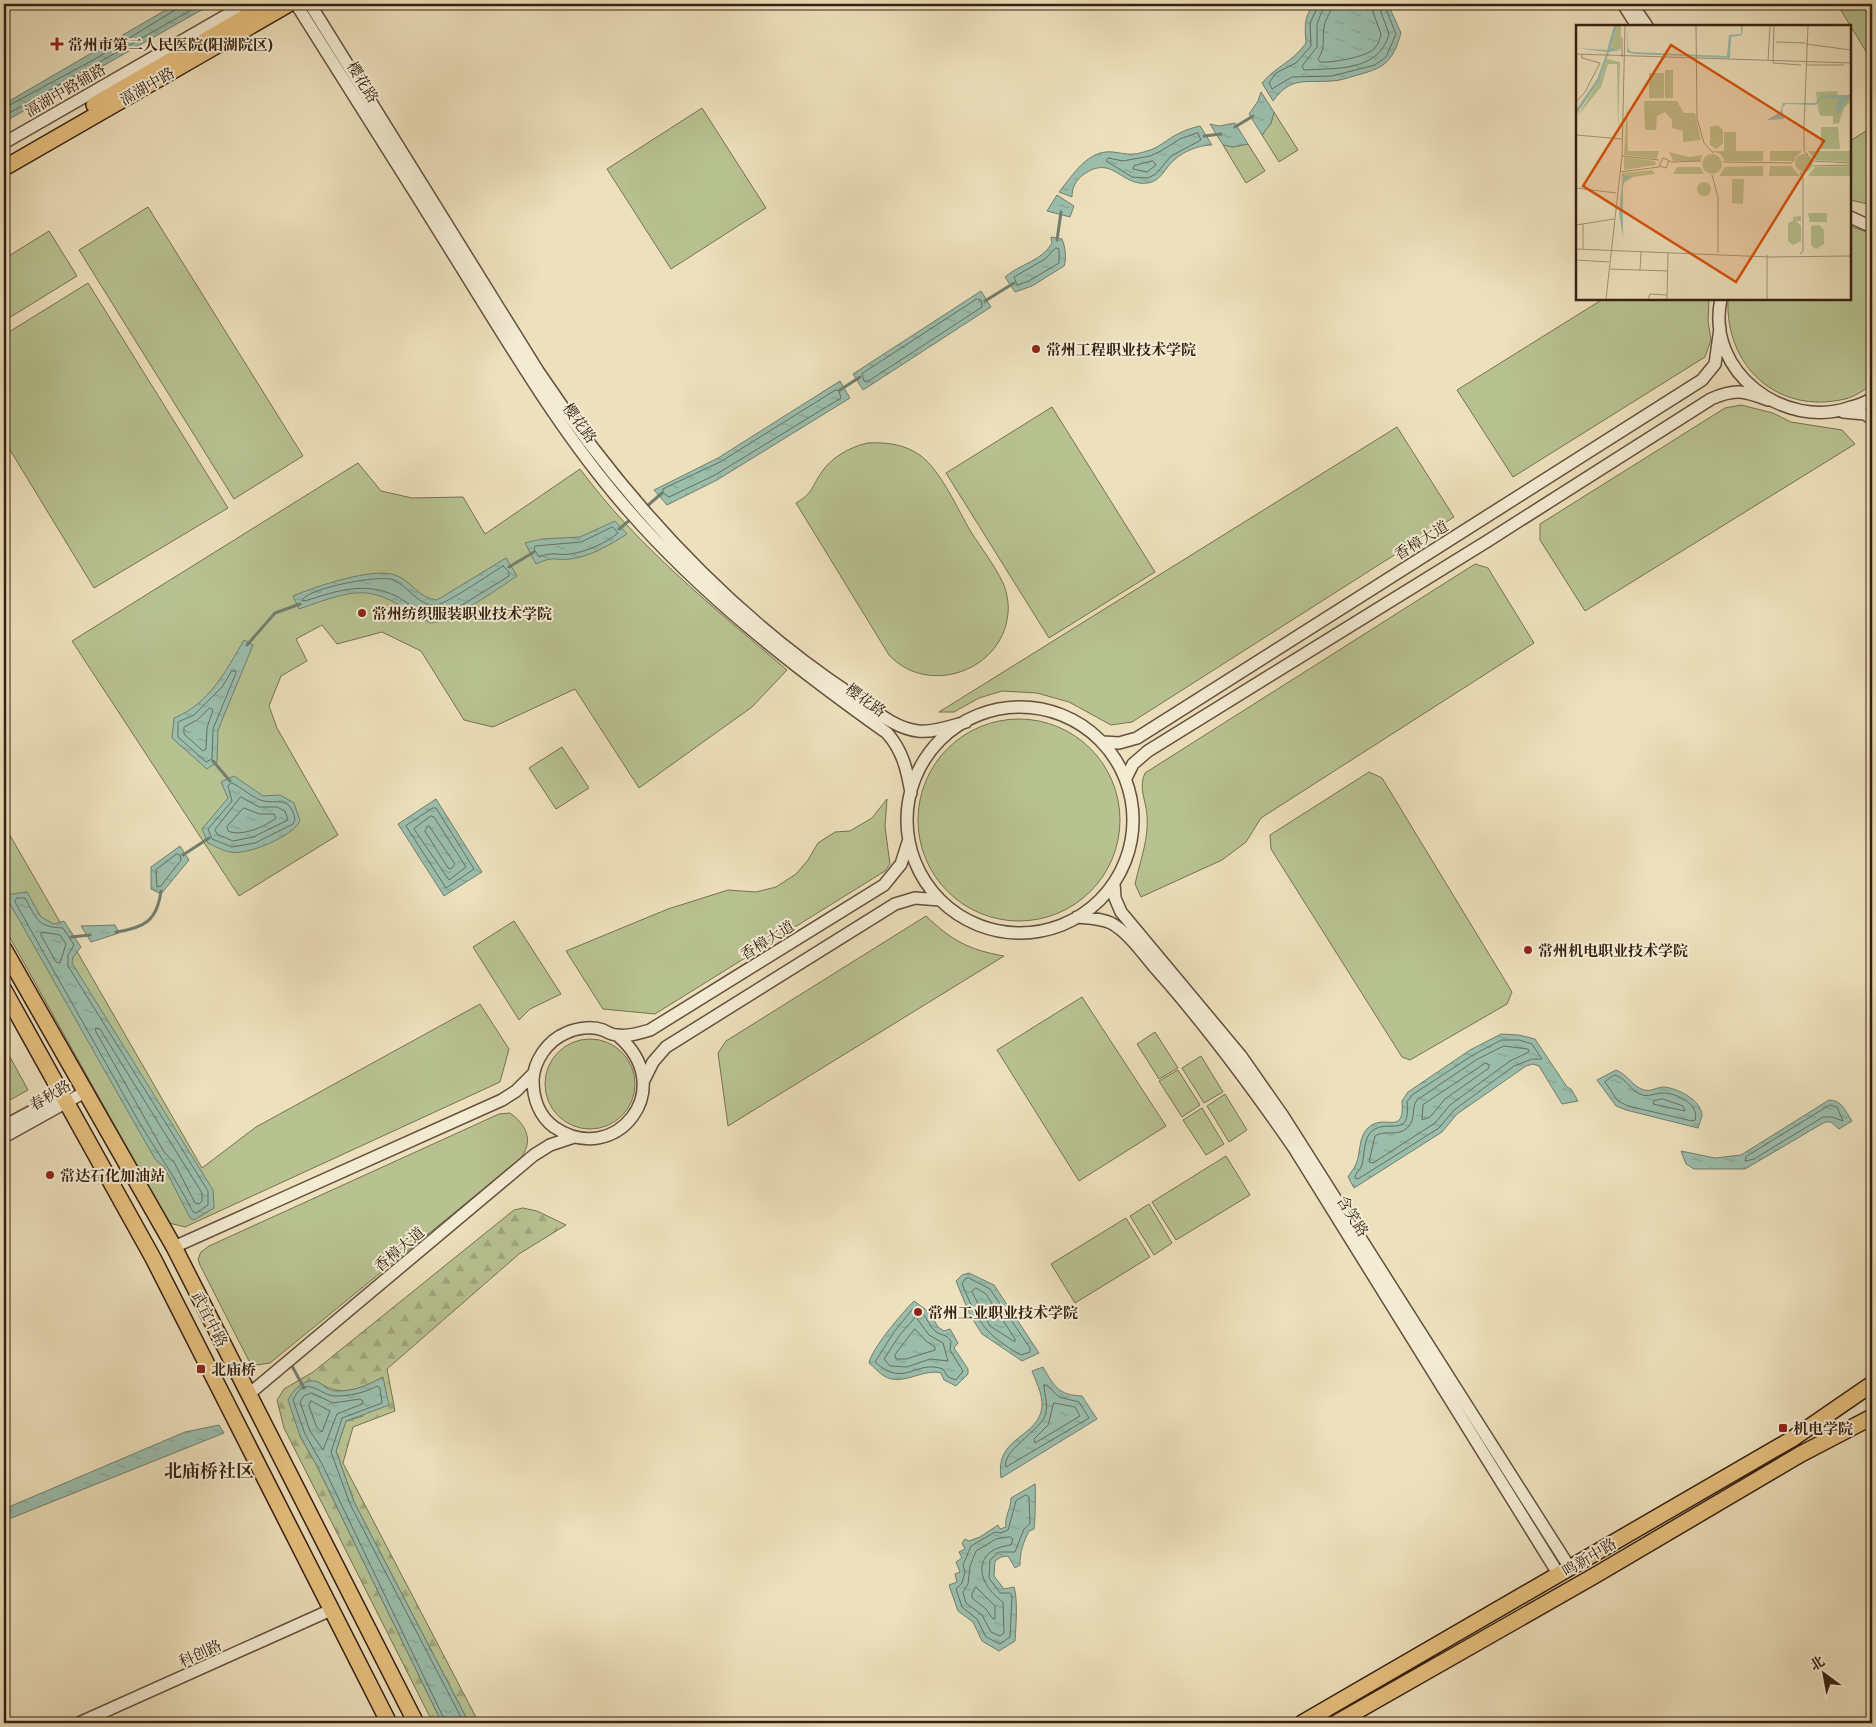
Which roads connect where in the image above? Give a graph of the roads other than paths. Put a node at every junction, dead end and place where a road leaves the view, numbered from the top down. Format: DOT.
graph roads {
  1 [pos="246,4"];
  2 [pos="268,4"];
  3 [pos="289,4"];
  4 [pos="296,4"];
  5 [pos="310,4"];
  6 [pos="1622,4"];
  7 [pos="1632,4"];
  8 [pos="1635,25"];
  9 [pos="1646,25"];
  10 [pos="4,142"];
  11 [pos="4,156"];
  12 [pos="4,168"];
  13 [pos="1851,217"];
  14 [pos="1872,227"];
  15 [pos="1721,300"];
  16 [pos="1720,328"];
  17 [pos="1872,398"];
  18 [pos="1768,400"];
  19 [pos="1839,412"];
  20 [pos="1872,419"];
  21 [pos="632,506"];
  22 [pos="646,523"];
  23 [pos="966,722"];
  24 [pos="1103,742"];
  25 [pos="1126,778"];
  26 [pos="911,793"];
  27 [pos="909,840"];
  28 [pos="1114,883"];
  29 [pos="940,900"];
  30 [pos="1077,917"];
  31 [pos="4,949"];
  32 [pos="4,990"];
  33 [pos="616,1036"];
  34 [pos="533,1074"];
  35 [pos="644,1080"];
  36 [pos="85,1092"];
  37 [pos="64,1099"];
  38 [pos="4,1126"];
  39 [pos="4,1137"];
  40 [pos="574,1137"];
  41 [pos="174,1247"];
  42 [pos="1872,1384"];
  43 [pos="249,1394"];
  44 [pos="1872,1417"];
  45 [pos="1564,1572"];
  46 [pos="332,1609"];
  47 [pos="79,1723"];
  48 [pos="389,1723"];
  49 [pos="416,1723"];
  50 [pos="1302,1723"];
  51 [pos="1336,1723"];
  1 -- 10 [label="street, 滆湖中路辅路"];
  2 -- 11 [label="main road, 滆湖中路"];
  3 -- 12 [label="main road, 滆湖中路"];
  4 -- 21 [label="street, 樱花路"];
  5 -- 21 [label="street, 樱花路"];
  6 -- 8 [label="street"];
  7 -- 9 [label="street"];
  13 -- 14 [label="street"];
  15 -- 16 [label="street"];
  16 -- 18 [label="street"];
  16 -- 24 [label="street, 香樟大道"];
  17 -- 19 [label="street"];
  18 -- 19 [label="street"];
  18 -- 25 [label="street"];
  19 -- 20 [label="street"];
  21 -- 22 [label="street, 樱花路"];
  22 -- 23 [label="street, 樱花路"];
  22 -- 26 [label="street, 樱花路"];
  23 -- 24 [label="street"];
  23 -- 26 [label="street"];
  24 -- 25 [label="street"];
  25 -- 28 [label="street"];
  26 -- 27 [label="street"];
  27 -- 29 [label="street"];
  27 -- 33 [label="street, 香樟大道"];
  28 -- 30 [label="street"];
  28 -- 45 [label="street, 含笑路"];
  29 -- 30 [label="street"];
  29 -- 35 [label="street"];
  30 -- 45 [label="street, 含笑路"];
  31 -- 36 [label="main road, 武宜中路"];
  32 -- 37 [label="main road, 武宜中路"];
  33 -- 34 [label="street"];
  33 -- 35 [label="street"];
  34 -- 40 [label="street"];
  34 -- 41 [label="street"];
  35 -- 40 [label="street"];
  36 -- 37 [label="street, 春秋路"];
  36 -- 41 [label="main road, 武宜中路"];
  37 -- 38 [label="street, 春秋路"];
  37 -- 39 [label="street, 春秋路"];
  37 -- 46 [label="main road, 武宜中路"];
  40 -- 43 [label="street, 香樟大道"];
  41 -- 43 [label="main road, 武宜中路"];
  42 -- 45 [label="main road, 鸣新中路"];
  43 -- 49 [label="main road, 武宜中路"];
  44 -- 51 [label="main road, 鸣新中路"];
  45 -- 50 [label="main road, 鸣新中路"];
  46 -- 47 [label="street, 科创路"];
  46 -- 48 [label="main road, 武宜中路"];
}
